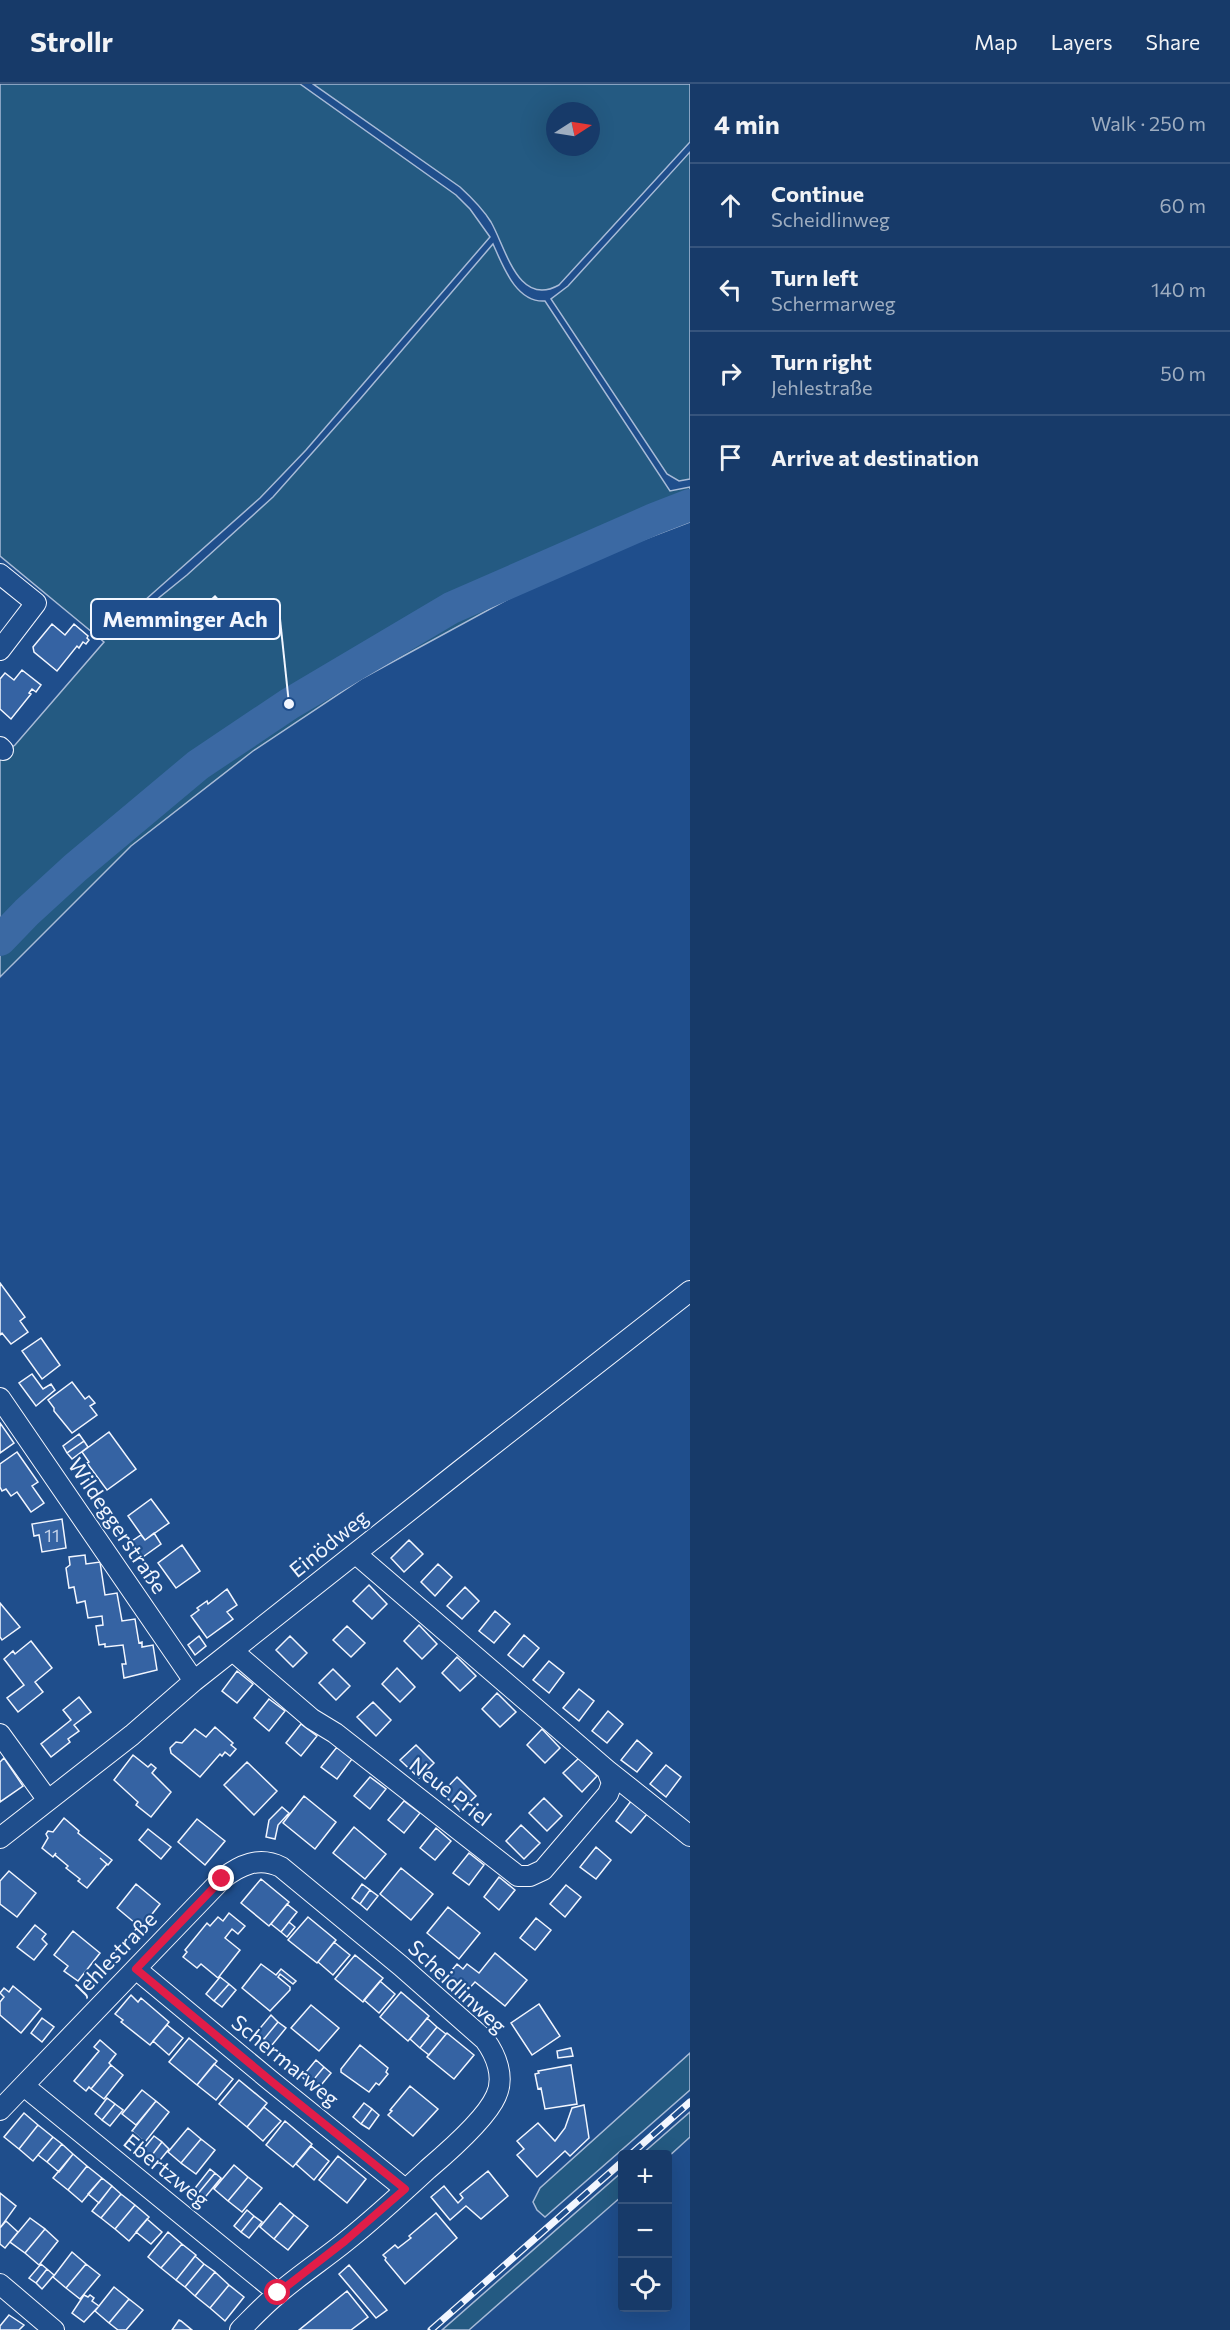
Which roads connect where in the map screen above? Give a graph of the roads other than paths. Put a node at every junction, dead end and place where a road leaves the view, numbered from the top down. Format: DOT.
graph roads {
  1 [pos="0,574"];
  2 [pos="0,650"];
  3 [pos="690,1291"];
  4 [pos="0,1398"];
  5 [pos="356,1554"];
  6 [pos="234,1652"];
  7 [pos="194,1681"];
  8 [pos="0,1734"];
  9 [pos="607,1770"];
  10 [pos="47,1799"];
  11 [pos="690,1836"];
  12 [pos="0,1838"];
  13 [pos="281,1867"];
  14 [pos="136,1969"];
  15 [pos="24,2086"];
  16 [pos="0,2110"];
  17 [pos="405,2189"];
  18 [pos="0,2284"];
  19 [pos="278,2293"];
  20 [pos="54,2330"];
  21 [pos="240,2330"];
  1 -- 2 [label="street"];
  3 -- 5 [label="street, Einödweg"];
  4 -- 7 [label="street, Wildeggerstraße"];
  5 -- 6 [label="street, Einödweg"];
  5 -- 9 [label="street"];
  6 -- 7 [label="street, Einödweg"];
  6 -- 9 [label="street, Neue Priel"];
  7 -- 10 [label="street, Einödweg"];
  8 -- 10 [label="street"];
  9 -- 11 [label="street"];
  10 -- 12 [label="street, Einödweg"];
  13 -- 14 [label="street, Jehlestraße"];
  13 -- 17 [label="street, Scheidlinweg"];
  14 -- 15 [label="street, Jehlestraße"];
  14 -- 17 [label="street, Schermarweg"];
  15 -- 16 [label="street, Jehlestraße"];
  15 -- 19 [label="street, Ebertzweg"];
  17 -- 19 [label="street, Scheidlinweg"];
  18 -- 20 [label="street"];
  19 -- 21 [label="street, Scheidlinweg"];
}
